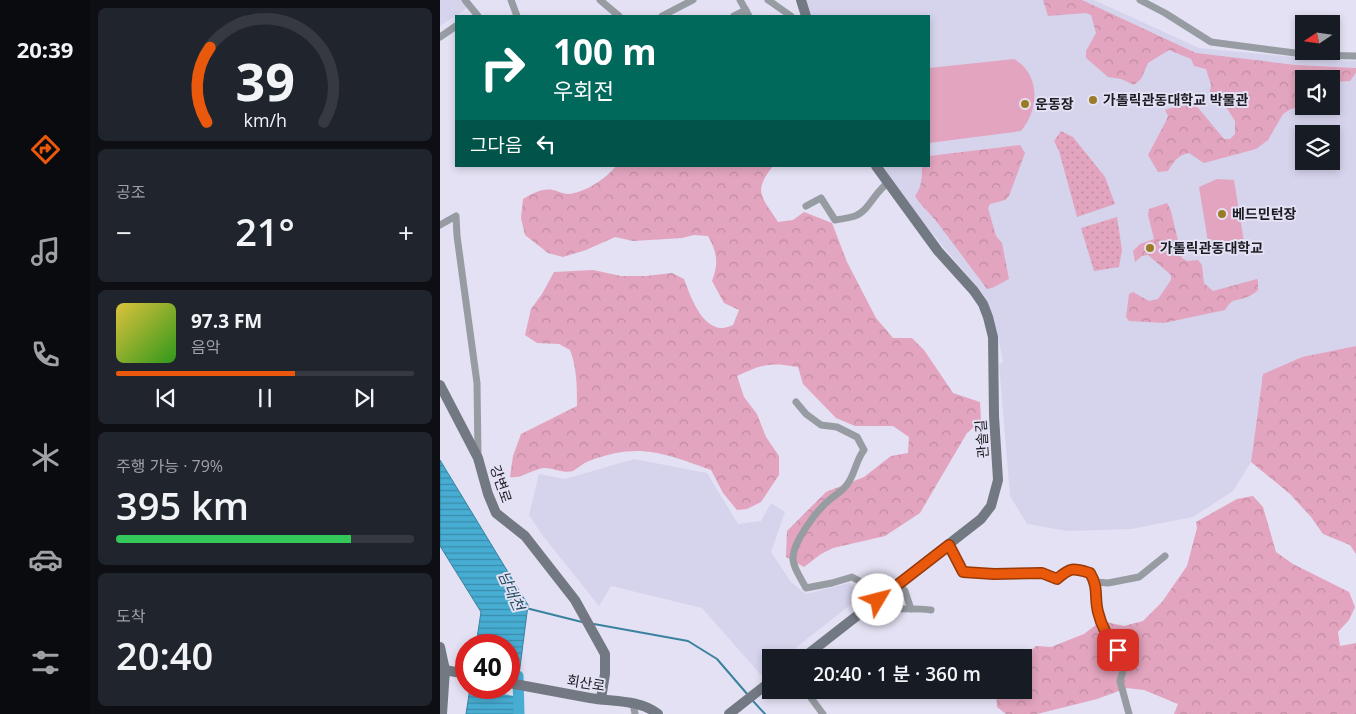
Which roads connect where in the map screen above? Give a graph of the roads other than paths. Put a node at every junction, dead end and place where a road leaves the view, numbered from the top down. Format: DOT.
graph roads {
  1 [pos="465,0"];
  2 [pos="511,0"];
  3 [pos="600,0"];
  4 [pos="693,0"];
  5 [pos="740,0"];
  6 [pos="768,0"];
  7 [pos="801,0"];
  8 [pos="1140,0"];
  9 [pos="747,13"];
  10 [pos="475,15"];
  11 [pos="517,15"];
  12 [pos="618,15"];
  13 [pos="664,15"];
  14 [pos="790,15"];
  15 [pos="806,15"];
  16 [pos="455,27"];
  17 [pos="440,37"];
  18 [pos="1356,56"];
  19 [pos="877,167"];
  20 [pos="888,183"];
  21 [pos="806,206"];
  22 [pos="440,225"];
  23 [pos="440,385"];
  24 [pos="796,402"];
  25 [pos="478,458"];
  26 [pos="949,545"];
  27 [pos="1165,556"];
  28 [pos="1096,582"];
  29 [pos="899,584"];
  30 [pos="878,600"];
  31 [pos="868,608"];
  32 [pos="911,608"];
  33 [pos="931,610"];
  34 [pos="440,648"];
  35 [pos="815,649"];
  36 [pos="446,669"];
  37 [pos="520,684"];
  38 [pos="762,688"];
  39 [pos="597,699"];
  40 [pos="811,699"];
  41 [pos="634,709"];
  42 [pos="442,714"];
  43 [pos="658,714"];
  44 [pos="729,714"];
  45 [pos="822,714"];
  46 [pos="1129,714"];
  1 -- 10 [label="street"];
  2 -- 11 [label="street"];
  3 -- 12 [label="street"];
  4 -- 13 [label="street"];
  5 -- 9 [label="street"];
  6 -- 14 [label="street"];
  7 -- 15 [label="street"];
  8 -- 18 [label="street"];
  16 -- 17 [label="street"];
  19 -- 20 [label="street, 관솔길"];
  20 -- 21 [label="street"];
  20 -- 26 [label="street, 관솔길"];
  22 -- 25 [label="street"];
  23 -- 25 [label="street, 강변로"];
  24 -- 30 [label="street"];
  25 -- 39 [label="street, 강변로"];
  26 -- 28 [label="street"];
  26 -- 29 [label="street, 관솔길"];
  27 -- 28 [label="street"];
  28 -- 46 [label="street"];
  29 -- 30 [label="street, 관솔길"];
  29 -- 32 [label="street"];
  30 -- 31 [label="street, 관솔길"];
  31 -- 32 [label="street"];
  31 -- 35 [label="street, 관솔길"];
  32 -- 33 [label="street"];
  34 -- 36 [label="street"];
  36 -- 42 [label="street"];
  37 -- 39 [label="street, 회산로"];
  38 -- 44 [label="street"];
  39 -- 41 [label="street, 회산로"];
  40 -- 45 [label="street"];
  41 -- 43 [label="street, 회산로"];
}
